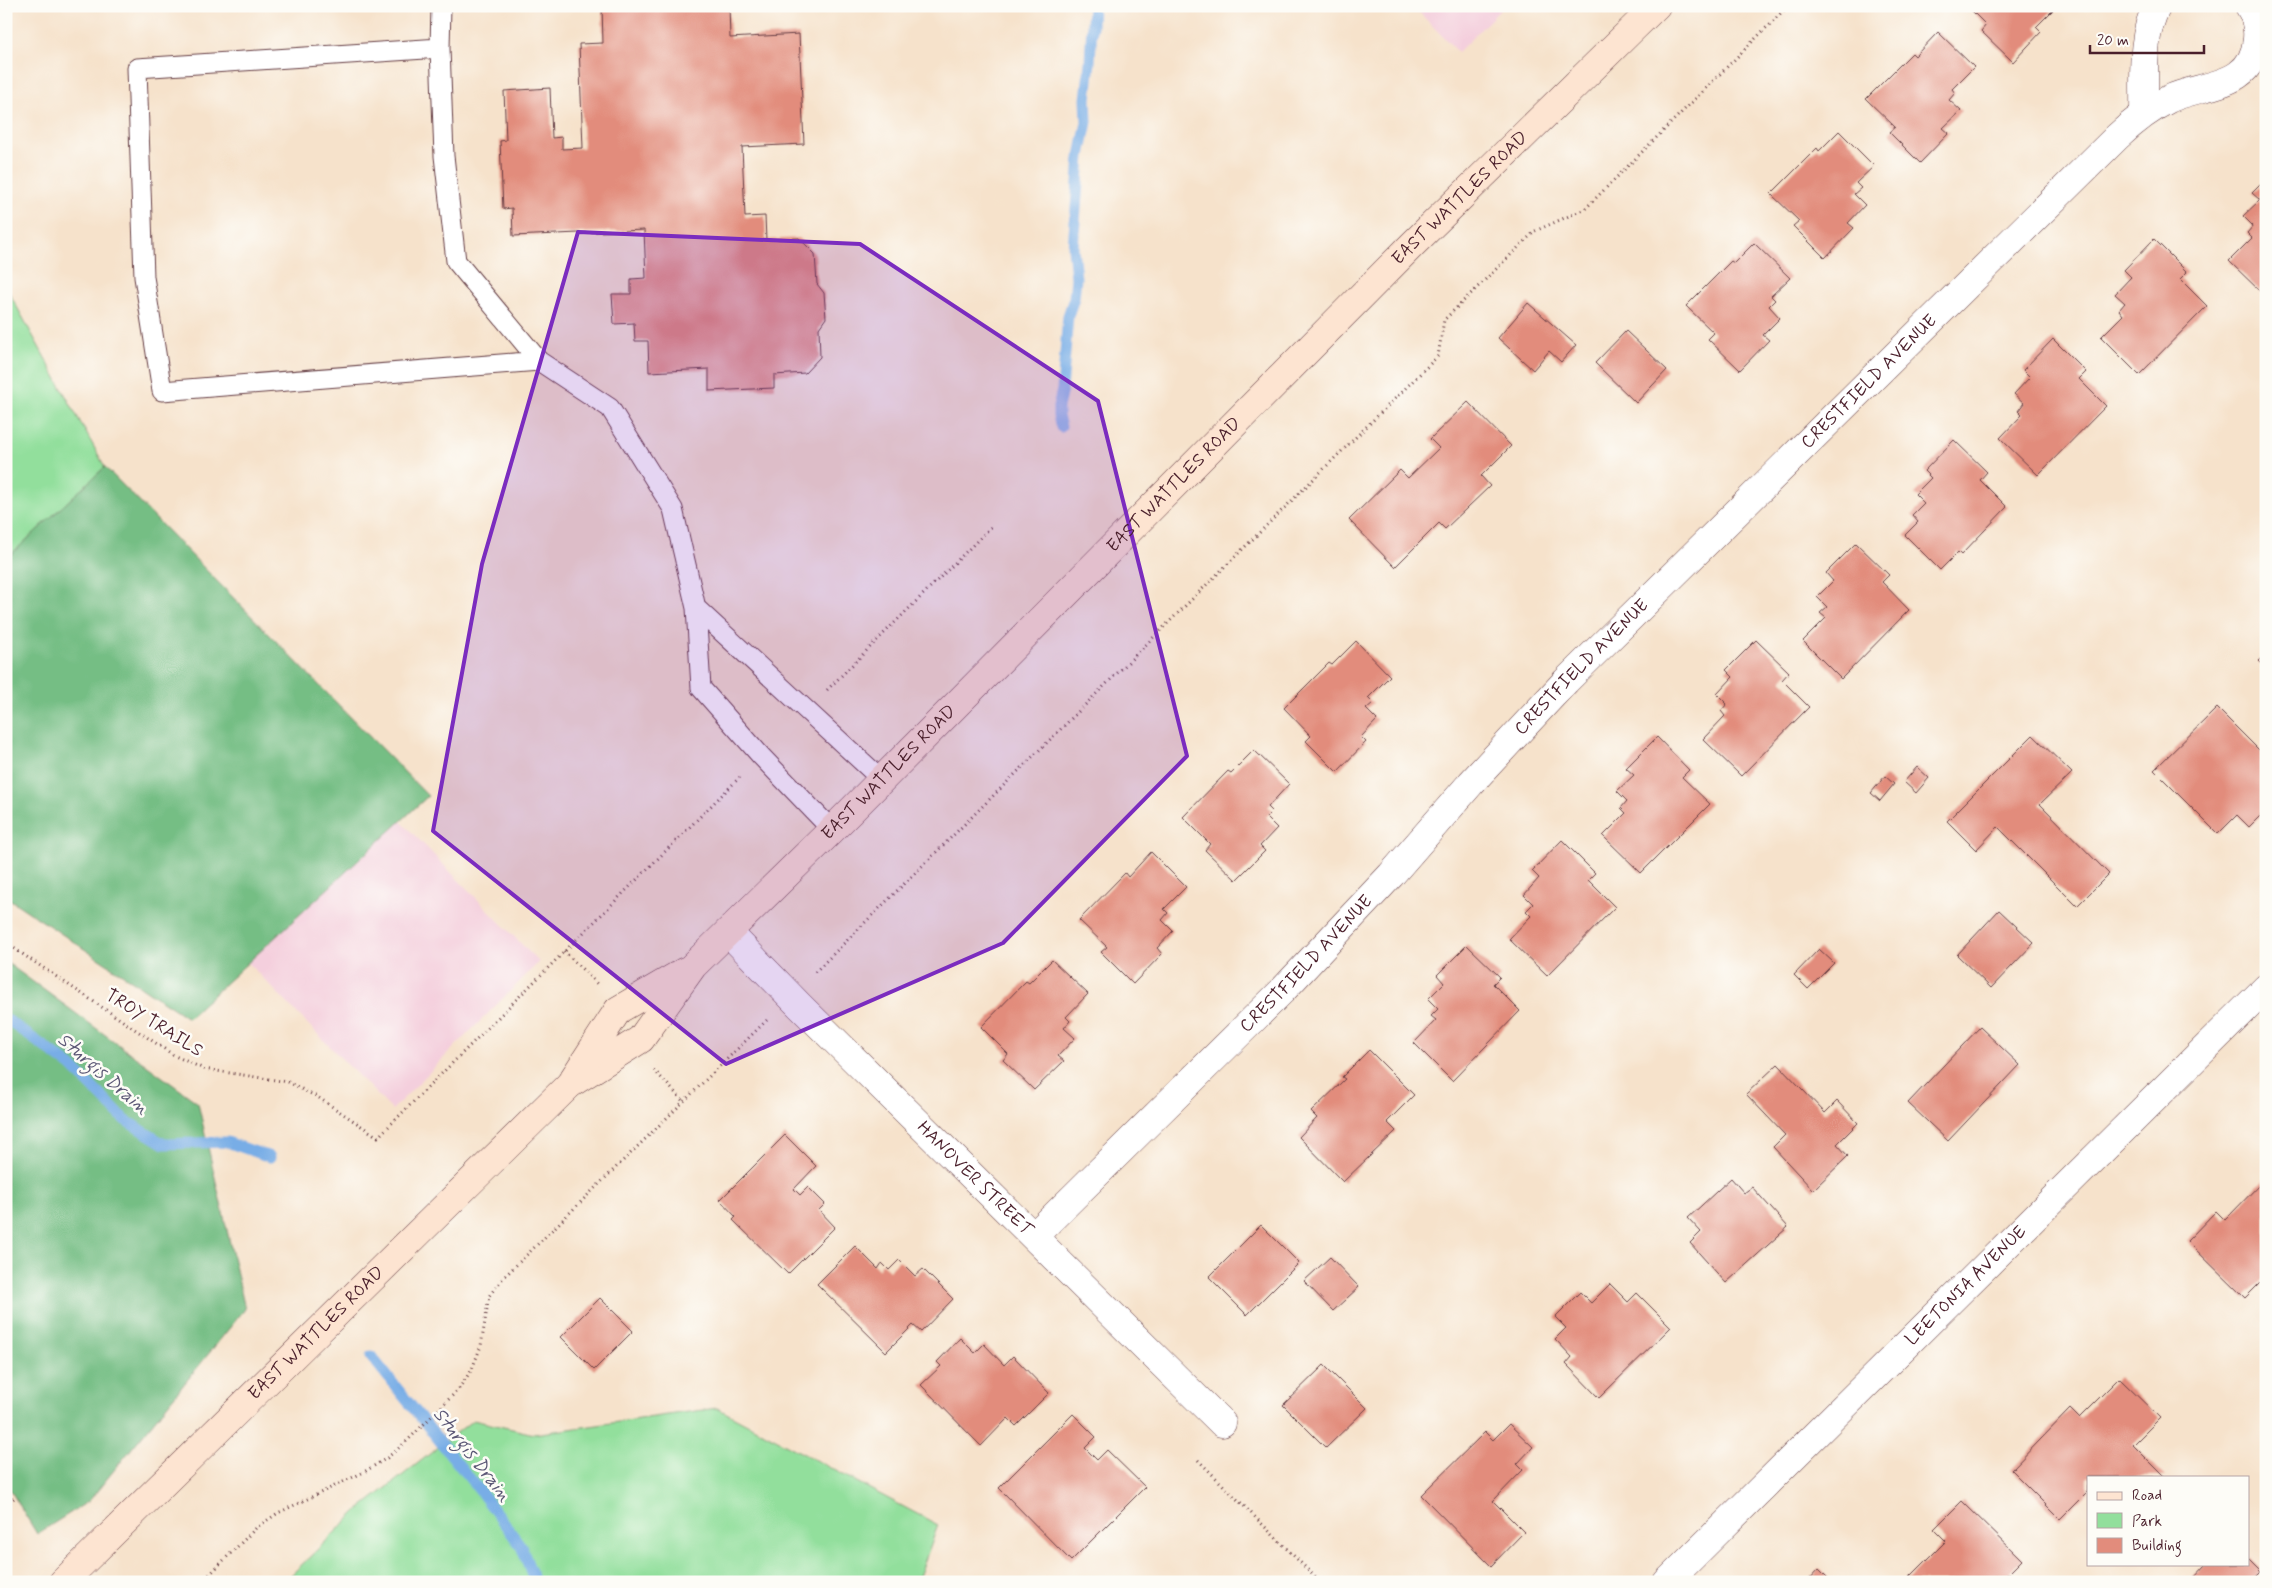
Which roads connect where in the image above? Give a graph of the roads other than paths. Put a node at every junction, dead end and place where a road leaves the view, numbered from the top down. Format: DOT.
graph roads {
  1 [pos="441,6"];
  2 [pos="1656,6"];
  3 [pos="2158,6"];
  4 [pos="2249,6"];
  5 [pos="440,48"];
  6 [pos="2144,113"];
  7 [pos="539,361"];
  8 [pos="696,608"];
  9 [pos="882,780"];
  10 [pos="832,830"];
  11 [pos="728,932"];
  12 [pos="692,966"];
  13 [pos="2266,988"];
  14 [pos="570,1084"];
  15 [pos="1034,1236"];
  16 [pos="1222,1423"];
  17 [pos="63,1582"];
  18 [pos="1667,1582"];
  1 -- 5 [label="lane"];
  2 -- 9 [label="main road, EAST WATTLES ROAD"];
  3 -- 6 [label="street"];
  4 -- 6 [label="street, CRESTFIELD AVENUE"];
  5 -- 7 [label="lane"];
  5 -- 7 [label="lane"];
  6 -- 15 [label="street, CRESTFIELD AVENUE"];
  7 -- 8 [label="lane"];
  8 -- 9 [label="lane"];
  8 -- 10 [label="lane"];
  9 -- 10 [label="main road, EAST WATTLES ROAD"];
  10 -- 11 [label="main road, EAST WATTLES ROAD"];
  11 -- 12 [label="main road, EAST WATTLES ROAD"];
  11 -- 15 [label="street, HANOVER STREET"];
  12 -- 14 [label="main road"];
  12 -- 14 [label="main road"];
  13 -- 18 [label="street, LEETONIA AVENUE"];
  14 -- 17 [label="main road, EAST WATTLES ROAD"];
  15 -- 16 [label="street, HANOVER STREET"];
}
